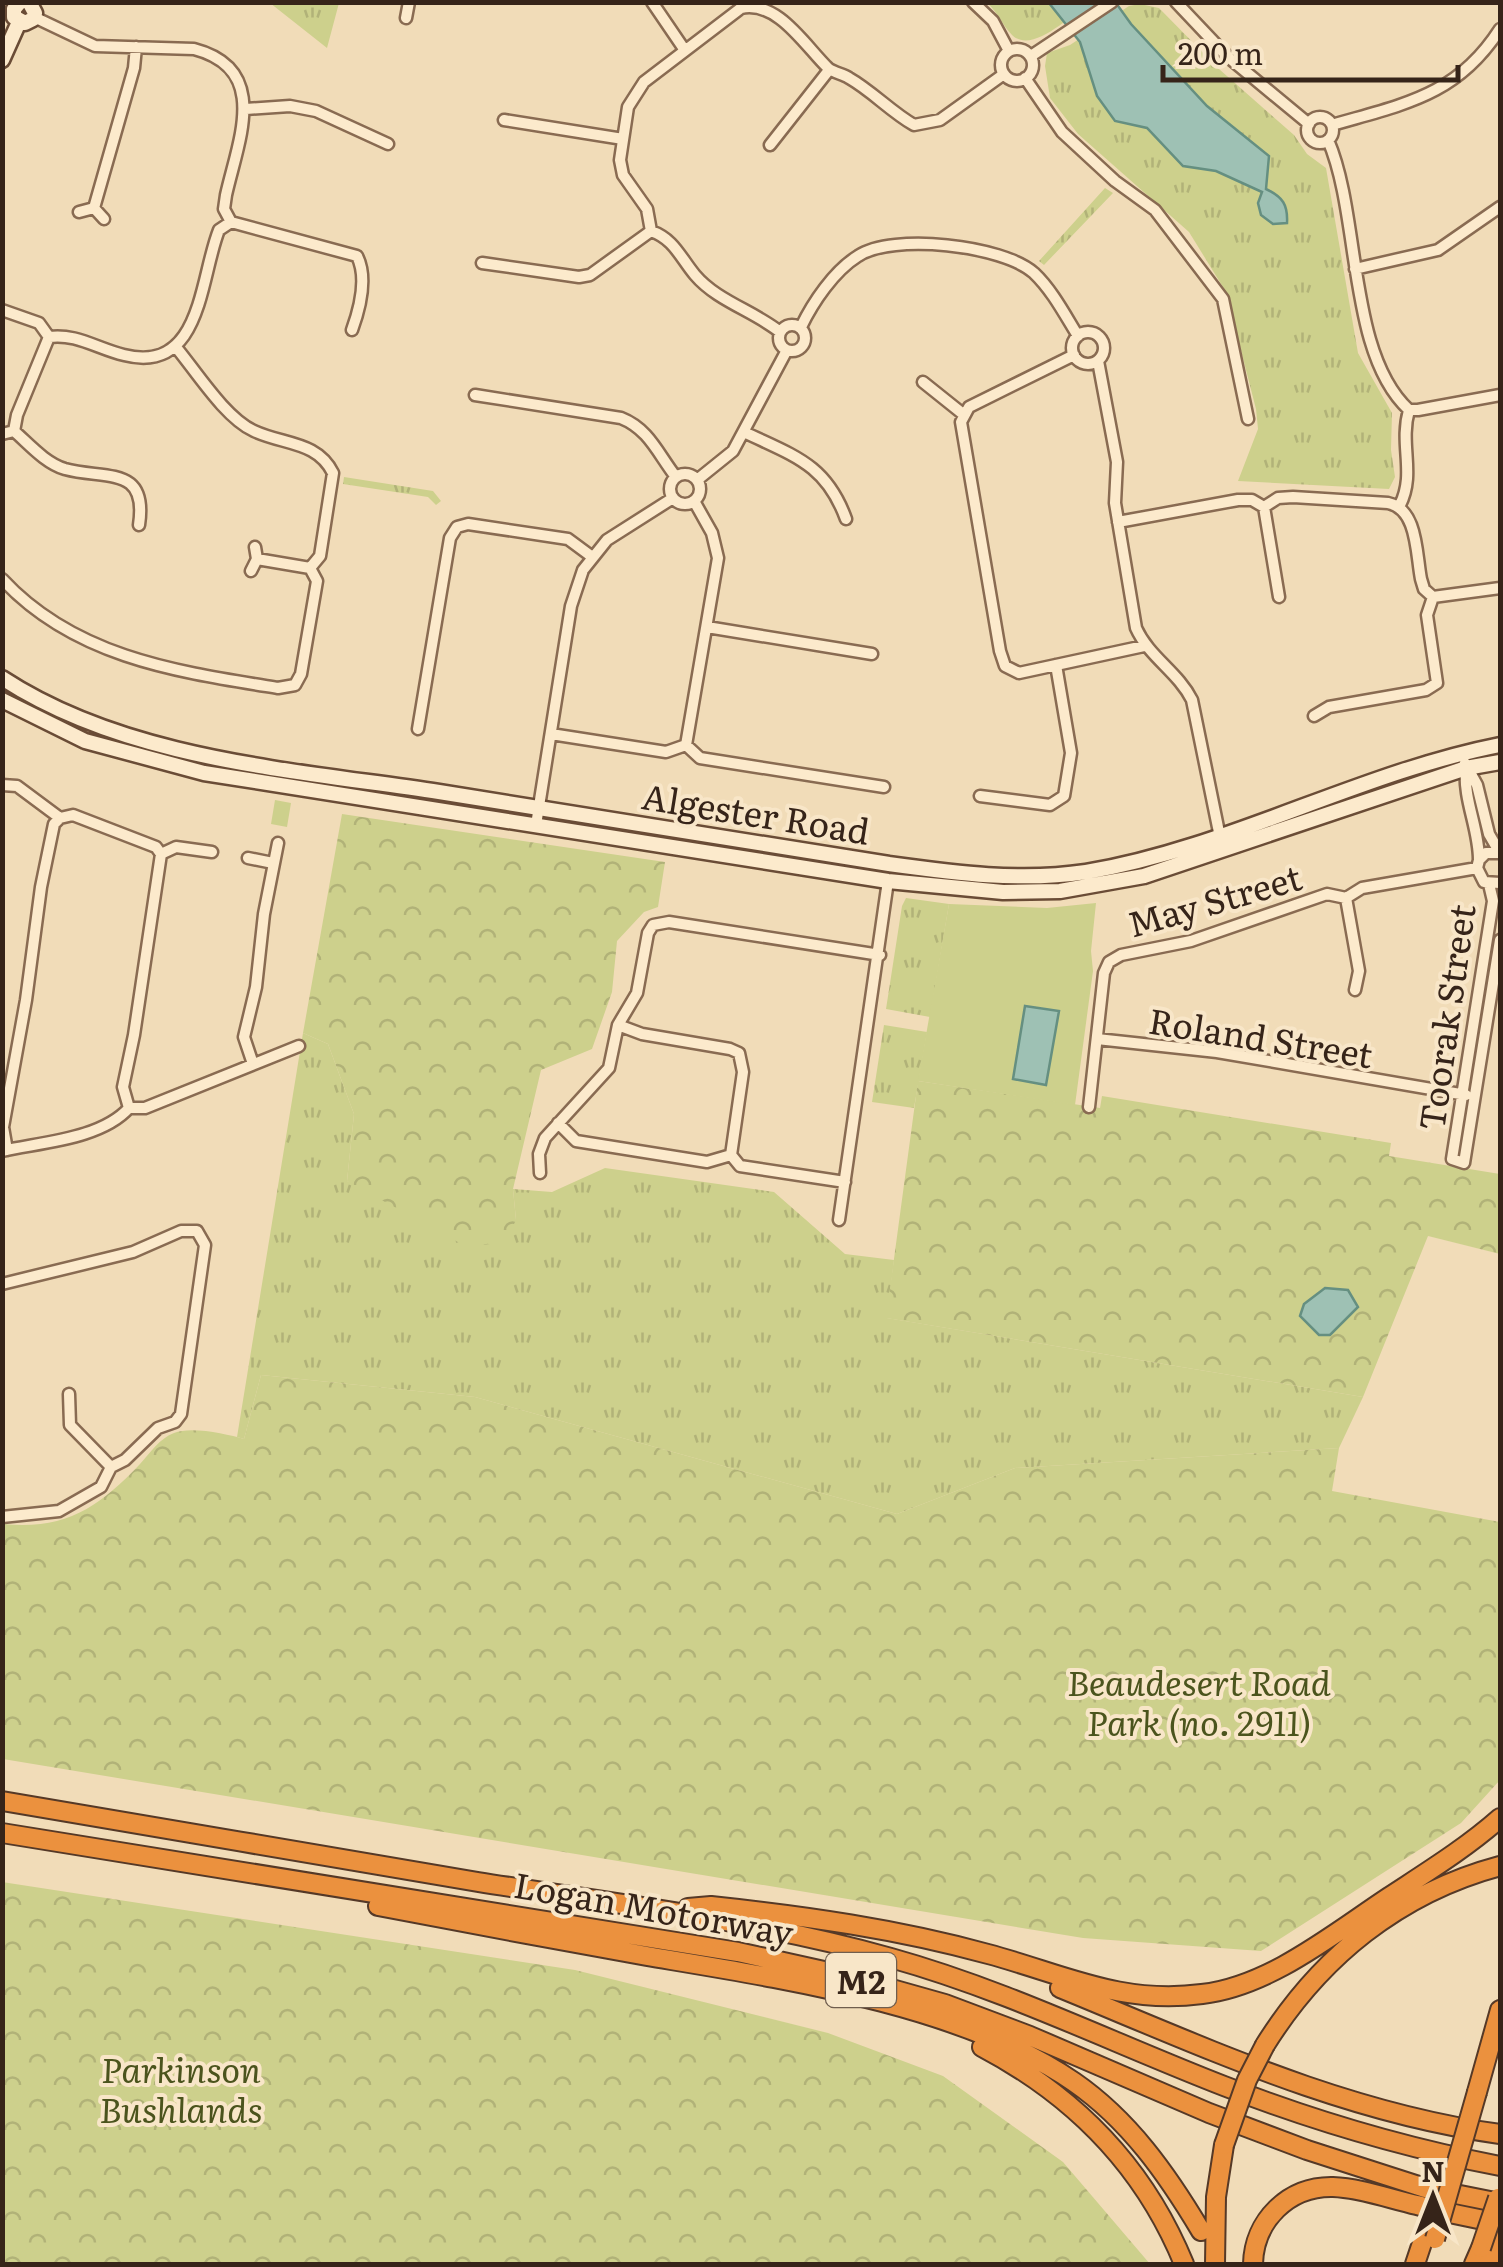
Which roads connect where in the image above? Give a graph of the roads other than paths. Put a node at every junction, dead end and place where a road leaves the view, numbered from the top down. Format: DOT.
graph roads {
  1 [pos="20,2"];
  2 [pos="409,2"];
  3 [pos="652,2"];
  4 [pos="974,2"];
  5 [pos="1112,2"];
  6 [pos="1176,2"];
  7 [pos="32,10"];
  8 [pos="406,18"];
  9 [pos="19,22"];
  10 [pos="1500,29"];
  11 [pos="136,48"];
  12 [pos="684,49"];
  13 [pos="1008,51"];
  14 [pos="1031,56"];
  15 [pos="2,60"];
  16 [pos="830,70"];
  17 [pos="1004,74"];
  18 [pos="1025,78"];
  19 [pos="246,109"];
  20 [pos="504,120"];
  21 [pos="1309,124"];
  22 [pos="1332,125"];
  23 [pos="623,140"];
  24 [pos="1328,140"];
  25 [pos="388,144"];
  26 [pos="770,146"];
  27 [pos="1500,207"];
  28 [pos="94,208"];
  29 [pos="79,212"];
  30 [pos="104,219"];
  31 [pos="232,222"];
  32 [pos="652,231"];
  33 [pos="482,263"];
  34 [pos="1355,268"];
  35 [pos="2,310"];
  36 [pos="801,327"];
  37 [pos="352,330"];
  38 [pos="780,332"];
  39 [pos="1078,336"];
  40 [pos="49,337"];
  41 [pos="175,346"];
  42 [pos="787,350"];
  43 [pos="1074,355"];
  44 [pos="1098,360"];
  45 [pos="923,382"];
  46 [pos="1500,394"];
  47 [pos="474,395"];
  48 [pos="1410,410"];
  49 [pos="963,414"];
  50 [pos="1248,418"];
  51 [pos="8,432"];
  52 [pos="744,432"];
  53 [pos="676,477"];
  54 [pos="697,480"];
  55 [pos="673,498"];
  56 [pos="694,501"];
  57 [pos="1264,506"];
  58 [pos="1400,506"];
  59 [pos="846,519"];
  60 [pos="1118,522"];
  61 [pos="139,525"];
  62 [pos="591,556"];
  63 [pos="310,568"];
  64 [pos="250,571"];
  65 [pos="2,579"];
  66 [pos="1500,588"];
  67 [pos="1279,597"];
  68 [pos="1433,597"];
  69 [pos="707,628"];
  70 [pos="1144,646"];
  71 [pos="872,654"];
  72 [pos="1056,666"];
  73 [pos="2,678"];
  74 [pos="2,700"];
  75 [pos="1314,716"];
  76 [pos="418,729"];
  77 [pos="551,734"];
  78 [pos="686,745"];
  79 [pos="1500,745"];
  80 [pos="1464,760"];
  81 [pos="1500,762"];
  82 [pos="3,783"];
  83 [pos="884,787"];
  84 [pos="980,796"];
  85 [pos="539,808"];
  86 [pos="60,818"];
  87 [pos="536,825"];
  88 [pos="278,843"];
  89 [pos="1221,843"];
  90 [pos="212,852"];
  91 [pos="1500,853"];
  92 [pos="161,854"];
  93 [pos="248,858"];
  94 [pos="273,863"];
  95 [pos="889,864"];
  96 [pos="1478,864"];
  97 [pos="888,881"];
  98 [pos="1495,883"];
  99 [pos="1346,898"];
  100 [pos="1500,940"];
  101 [pos="880,955"];
  102 [pos="1492,979"];
  103 [pos="1355,990"];
  104 [pos="618,1025"];
  105 [pos="1097,1039"];
  106 [pos="299,1046"];
  107 [pos="253,1064"];
  108 [pos="1469,1096"];
  109 [pos="1090,1106"];
  110 [pos="129,1108"];
  111 [pos="558,1124"];
  112 [pos="5,1151"];
  113 [pos="731,1155"];
  114 [pos="540,1173"];
  115 [pos="845,1182"];
  116 [pos="839,1220"];
  117 [pos="2,1284"];
  118 [pos="69,1394"];
  119 [pos="110,1468"];
  120 [pos="2,1516"];
  121 [pos="2,1801"];
  122 [pos="1500,1818"];
  123 [pos="2,1832"];
  124 [pos="1500,1866"];
  125 [pos="322,1885"];
  126 [pos="663,1911"];
  127 [pos="967,1951"];
  128 [pos="1500,2010"];
  129 [pos="920,2015"];
  130 [pos="1500,2134"];
  131 [pos="1500,2166"];
  132 [pos="1500,2200"];
  133 [pos="1500,2224"];
  134 [pos="1201,2230"];
  135 [pos="1430,2238"];
  136 [pos="1488,2258"];
  137 [pos="1184,2264"];
  138 [pos="1215,2264"];
  139 [pos="1253,2264"];
  140 [pos="1416,2264"];
  141 [pos="1428,2264"];
  1 -- 9 [label="main road"];
  2 -- 8 [label="street"];
  3 -- 12 [label="street"];
  4 -- 13 [label="street"];
  5 -- 14 [label="street"];
  6 -- 21 [label="street"];
  7 -- 9 [label="main road"];
  7 -- 11 [label="street"];
  9 -- 15 [label="main road"];
  10 -- 22 [label="street"];
  11 -- 19 [label="street"];
  11 -- 28 [label="street"];
  12 -- 16 [label="street"];
  12 -- 23 [label="street"];
  13 -- 14 [label="street"];
  13 -- 17 [label="street"];
  14 -- 18 [label="street"];
  16 -- 17 [label="street"];
  16 -- 26 [label="street"];
  17 -- 18 [label="street"];
  18 -- 50 [label="street"];
  19 -- 25 [label="street"];
  19 -- 31 [label="street"];
  20 -- 23 [label="street"];
  21 -- 22 [label="street"];
  21 -- 24 [label="street"];
  22 -- 24 [label="street"];
  23 -- 32 [label="street"];
  24 -- 34 [label="street"];
  27 -- 34 [label="street"];
  28 -- 29 [label="street"];
  28 -- 30 [label="street"];
  31 -- 37 [label="street"];
  31 -- 41 [label="street"];
  32 -- 33 [label="street"];
  32 -- 38 [label="street"];
  34 -- 48 [label="street"];
  35 -- 40 [label="street"];
  36 -- 38 [label="street"];
  36 -- 39 [label="street"];
  36 -- 42 [label="street"];
  38 -- 42 [label="street"];
  39 -- 43 [label="street"];
  39 -- 44 [label="street"];
  40 -- 41 [label="street"];
  40 -- 51 [label="street"];
  41 -- 63 [label="street"];
  42 -- 52 [label="street"];
  43 -- 44 [label="street"];
  43 -- 49 [label="street"];
  44 -- 60 [label="street"];
  45 -- 49 [label="street"];
  46 -- 48 [label="street"];
  47 -- 53 [label="street"];
  48 -- 58 [label="street"];
  49 -- 72 [label="street"];
  51 -- 61 [label="street"];
  52 -- 54 [label="street"];
  52 -- 59 [label="street"];
  53 -- 54 [label="street"];
  53 -- 55 [label="street"];
  54 -- 56 [label="street"];
  55 -- 56 [label="street"];
  55 -- 62 [label="street"];
  56 -- 69 [label="street"];
  57 -- 58 [label="street"];
  57 -- 60 [label="street"];
  57 -- 67 [label="street"];
  58 -- 68 [label="street"];
  60 -- 70 [label="street"];
  62 -- 76 [label="street"];
  62 -- 77 [label="street"];
  63 -- 64 [label="street"];
  63 -- 65 [label="street"];
  66 -- 68 [label="street"];
  68 -- 75 [label="street"];
  69 -- 71 [label="street"];
  69 -- 78 [label="street"];
  70 -- 72 [label="street"];
  70 -- 89 [label="street"];
  72 -- 84 [label="street"];
  73 -- 85 [label="main road, Algester Road"];
  74 -- 87 [label="main road, Algester Road"];
  77 -- 78 [label="street"];
  77 -- 85 [label="street"];
  78 -- 83 [label="street"];
  79 -- 80 [label="main road, Algester Road"];
  80 -- 81 [label="main road, Algester Road"];
  80 -- 89 [label="main road, Algester Road"];
  80 -- 91 [label="street"];
  80 -- 96 [label="street, Toorak Street"];
  82 -- 86 [label="street"];
  85 -- 87 [label="street"];
  85 -- 95 [label="main road, Algester Road"];
  86 -- 92 [label="street"];
  86 -- 112 [label="street"];
  87 -- 97 [label="main road, Algester Road"];
  88 -- 94 [label="street"];
  89 -- 95 [label="main road, Algester Road"];
  89 -- 97 [label="main road, Algester Road"];
  90 -- 92 [label="street"];
  91 -- 96 [label="street, May Street"];
  92 -- 110 [label="street"];
  93 -- 94 [label="street"];
  94 -- 107 [label="street"];
  95 -- 97 [label="main road"];
  96 -- 98 [label="street"];
  96 -- 99 [label="street, May Street"];
  97 -- 101 [label="street"];
  98 -- 102 [label="street, Toorak Street"];
  99 -- 103 [label="street"];
  99 -- 105 [label="street, May Street"];
  100 -- 102 [label="street, Toorak Street"];
  101 -- 104 [label="street"];
  101 -- 115 [label="street"];
  102 -- 108 [label="street, Toorak Street"];
  104 -- 111 [label="street"];
  104 -- 113 [label="street"];
  105 -- 108 [label="street, Roland Street"];
  105 -- 109 [label="street, May Street"];
  106 -- 107 [label="street"];
  107 -- 110 [label="street"];
  108 -- 108 [label="street, Toorak Street"];
  110 -- 112 [label="street"];
  111 -- 113 [label="street"];
  111 -- 114 [label="street"];
  113 -- 115 [label="street"];
  115 -- 116 [label="street"];
  117 -- 119 [label="street"];
  118 -- 119 [label="street"];
  119 -- 120 [label="street"];
  121 -- 126 [label="highway, Logan Motorway / M2"];
  122 -- 127 [label="highway"];
  123 -- 125 [label="highway, Logan Motorway / M2"];
  124 -- 138 [label="highway, bridge"];
  125 -- 129 [label="highway"];
  125 -- 132 [label="highway, Logan Motorway / M2"];
  126 -- 127 [label="highway"];
  126 -- 131 [label="highway, Logan Motorway / M2"];
  127 -- 130 [label="highway"];
  128 -- 135 [label="highway, bridge"];
  129 -- 134 [label="highway"];
  129 -- 137 [label="highway"];
  132 -- 136 [label="highway, bridge"];
  133 -- 136 [label="highway"];
  133 -- 139 [label="highway"];
  135 -- 140 [label="highway"];
  135 -- 141 [label="highway"];
}
